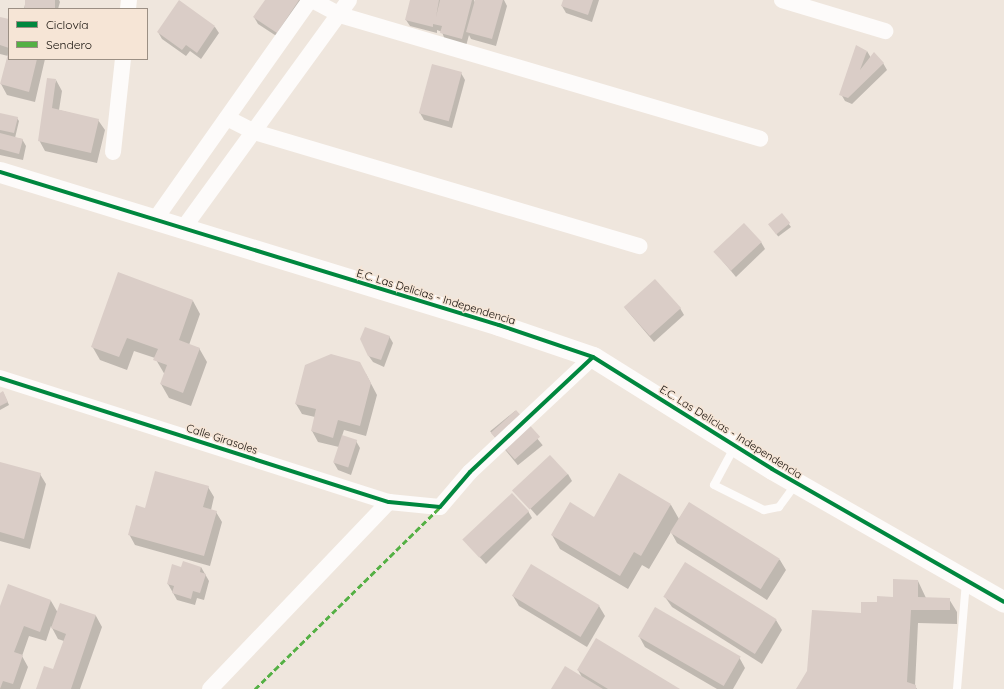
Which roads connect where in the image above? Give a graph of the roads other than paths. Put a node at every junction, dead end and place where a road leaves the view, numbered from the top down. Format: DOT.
graph roads {
  1 [pos="311,0"];
  2 [pos="350,0"];
  3 [pos="782,0"];
  4 [pos="340,15"];
  5 [pos="885,31"];
  6 [pos="122,60"];
  7 [pos="227,118"];
  8 [pos="254,132"];
  9 [pos="760,139"];
  10 [pos="113,152"];
  11 [pos="0,172"];
  12 [pos="154,221"];
  13 [pos="182,230"];
  14 [pos="640,246"];
  15 [pos="593,357"];
  16 [pos="0,378"];
  17 [pos="735,446"];
  18 [pos="797,483"];
  19 [pos="389,502"];
  20 [pos="966,580"];
  21 [pos="1004,602"];
  22 [pos="210,689"];
  23 [pos="957,689"];
  1 -- 4 [label="street"];
  1 -- 7 [label="street"];
  2 -- 4 [label="street"];
  3 -- 5 [label="street"];
  4 -- 8 [label="street"];
  4 -- 9 [label="street"];
  6 -- 10 [label="street"];
  7 -- 8 [label="street"];
  7 -- 12 [label="street"];
  8 -- 13 [label="street"];
  8 -- 14 [label="street"];
  11 -- 12 [label="street, E.C. Las Delicias - Independencia"];
  12 -- 13 [label="street, E.C. Las Delicias - Independencia"];
  13 -- 15 [label="street, E.C. Las Delicias - Independencia"];
  15 -- 17 [label="street, E.C. Las Delicias - Independencia"];
  15 -- 19 [label="street, Calle Girasoles"];
  16 -- 19 [label="street, Calle Girasoles"];
  17 -- 18 [label="street, E.C. Las Delicias - Independencia"];
  17 -- 18 [label="lane"];
  18 -- 20 [label="street, E.C. Las Delicias - Independencia"];
  19 -- 22 [label="street"];
  20 -- 21 [label="street, E.C. Las Delicias - Independencia"];
  20 -- 23 [label="lane"];
}
